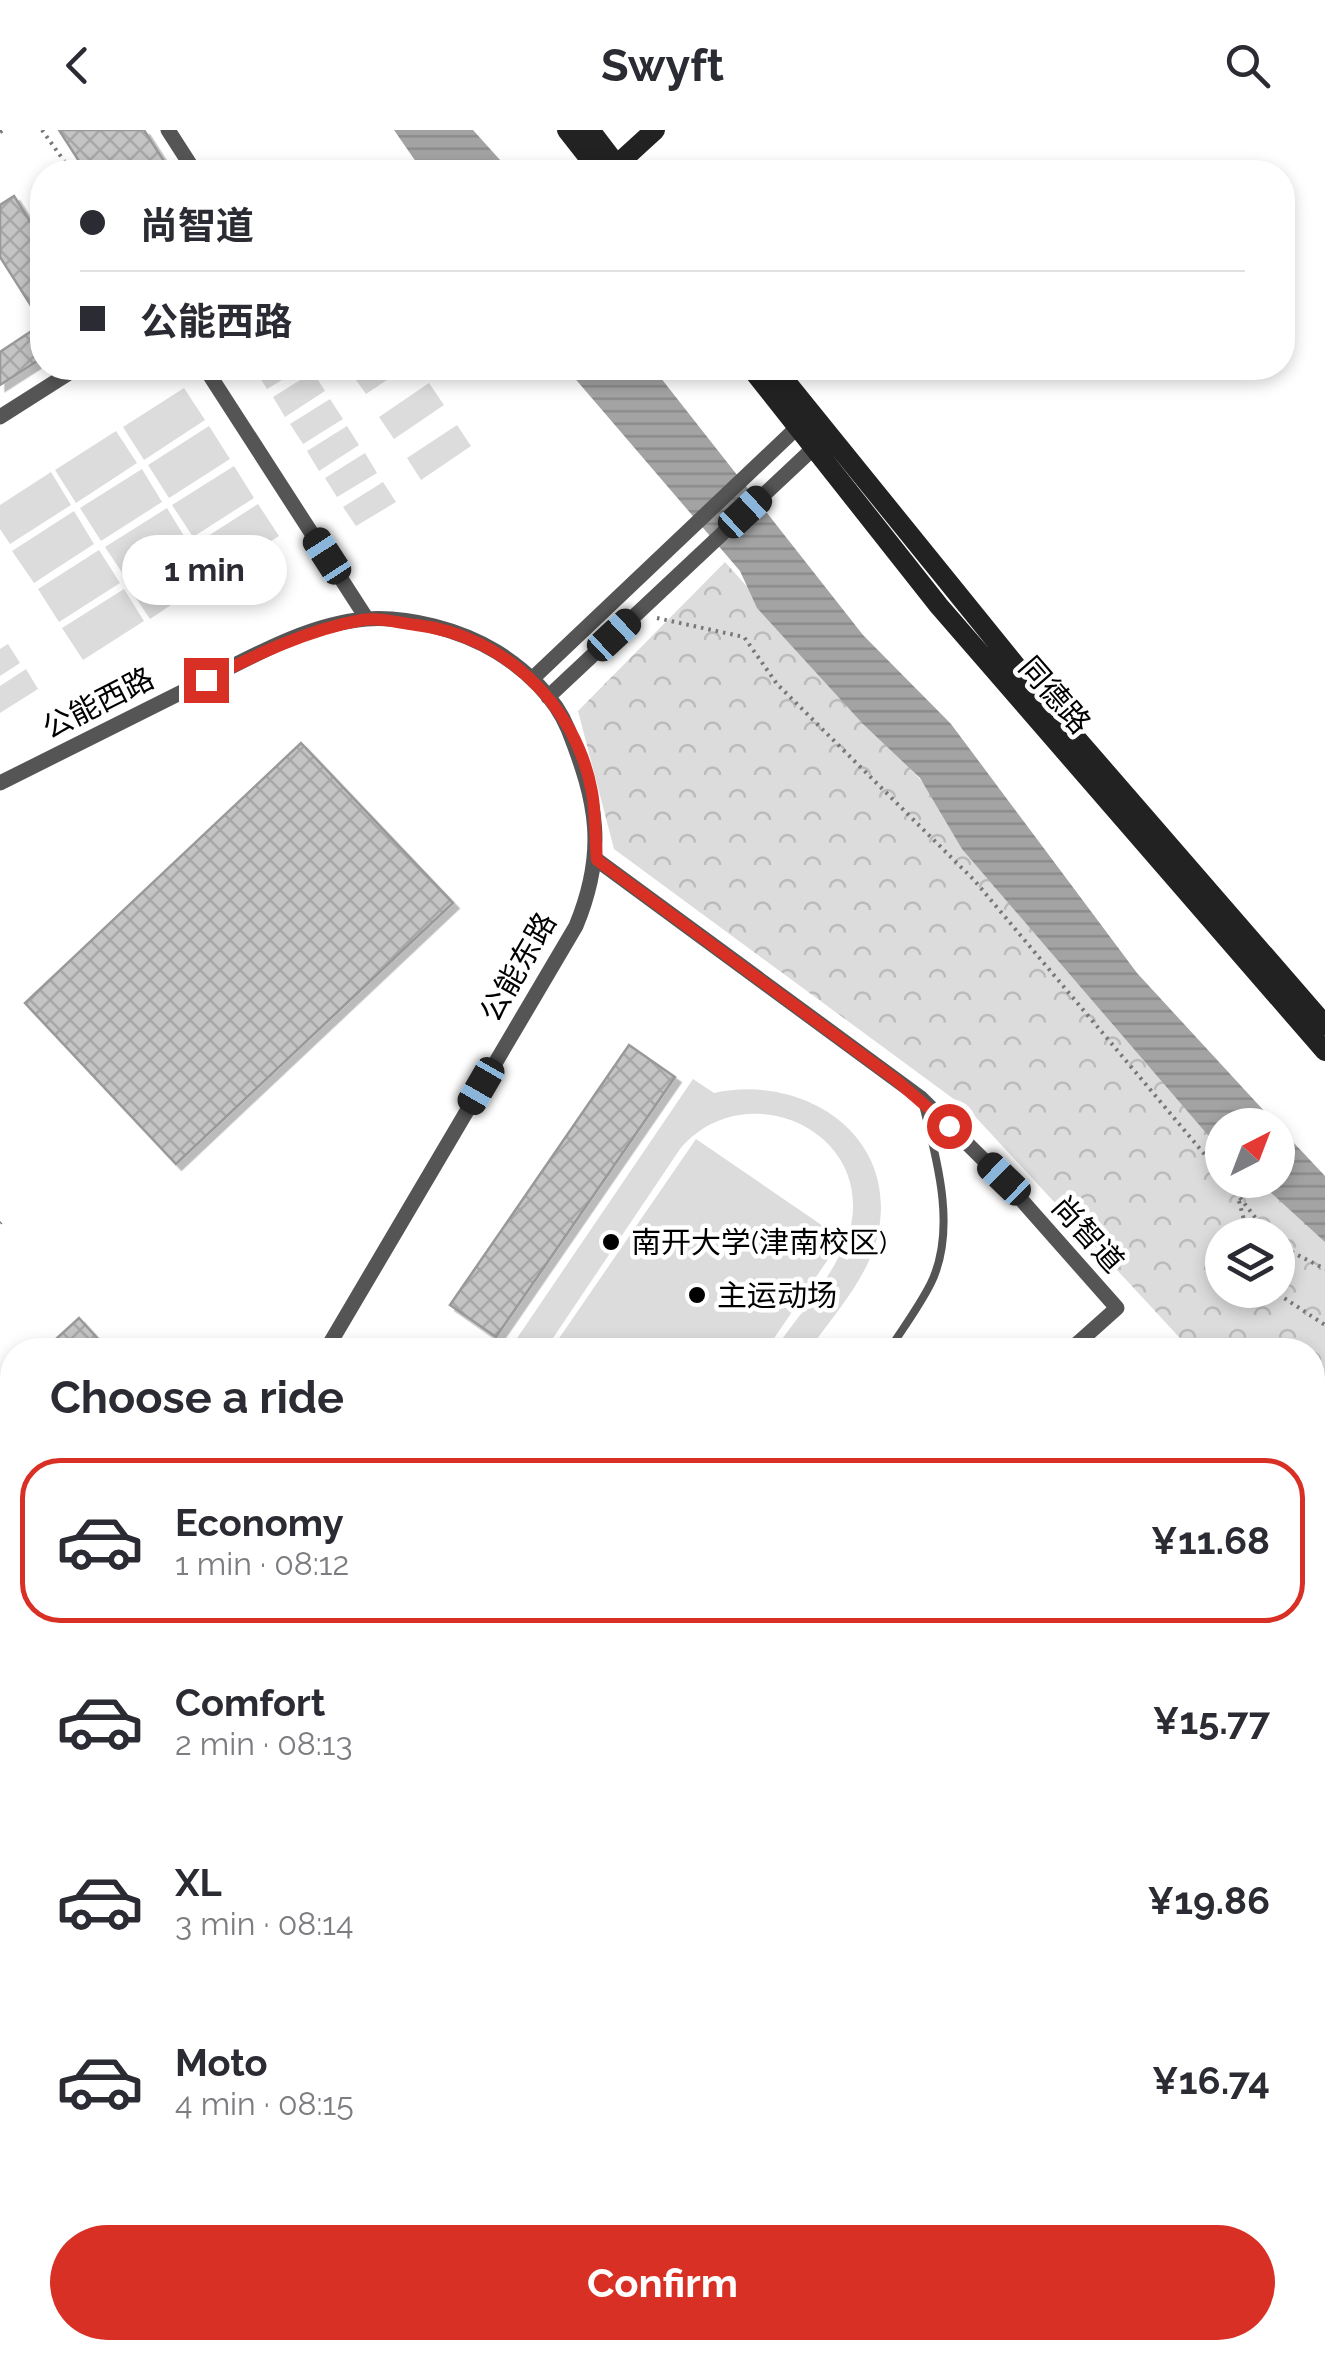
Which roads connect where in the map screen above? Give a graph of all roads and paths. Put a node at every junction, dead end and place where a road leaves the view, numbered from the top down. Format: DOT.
graph roads {
  1 [pos="42,130"];
  2 [pos="168,130"];
  3 [pos="567,130"];
  4 [pos="655,130"];
  5 [pos="592,136"];
  6 [pos="63,160"];
  7 [pos="187,160"];
  8 [pos="606,160"];
  9 [pos="624,160"];
  10 [pos="57,380"];
  11 [pos="214,380"];
  12 [pos="763,380"];
  13 [pos="781,380"];
  14 [pos="0,417"];
  15 [pos="804,421"];
  16 [pos="820,442"];
  17 [pos="636,614"];
  18 [pos="367,619"];
  19 [pos="532,679"];
  20 [pos="548,697"];
  21 [pos="0,783"];
  22 [pos="597,860"];
  23 [pos="1325,1025"];
  24 [pos="1325,1051"];
  25 [pos="922,1098"];
  26 [pos="1205,1155"];
  27 [pos="1295,1253"];
  28 [pos="1325,1270"];
  29 [pos="1295,1305"];
  30 [pos="1325,1325"];
  31 [pos="333,1338"];
  32 [pos="896,1338"];
  33 [pos="1083,1338"];
  1 -- 6 [label="path"];
  2 -- 7 [label="street"];
  3 -- 5 [label="main road"];
  4 -- 9 [label="main road"];
  5 -- 8 [label="main road"];
  10 -- 14 [label="street"];
  11 -- 18 [label="street"];
  12 -- 15 [label="main road, 同德路"];
  13 -- 15 [label="main road, 同德路"];
  15 -- 16 [label="main road, 同德路"];
  15 -- 19 [label="street"];
  16 -- 17 [label="street"];
  16 -- 23 [label="main road, 同德路"];
  16 -- 24 [label="main road, 同德路"];
  17 -- 20 [label="street"];
  17 -- 26 [label="path"];
  18 -- 19 [label="street, 公能西路"];
  18 -- 21 [label="street, 公能西路"];
  19 -- 20 [label="street, 公能西路"];
  20 -- 22 [label="street, 公能东路"];
  22 -- 25 [label="street, 尚智道"];
  22 -- 31 [label="street, 公能东路"];
  25 -- 32 [label="lane"];
  25 -- 33 [label="street, 尚智道"];
  27 -- 28 [label="path"];
  29 -- 30 [label="path"];
}
